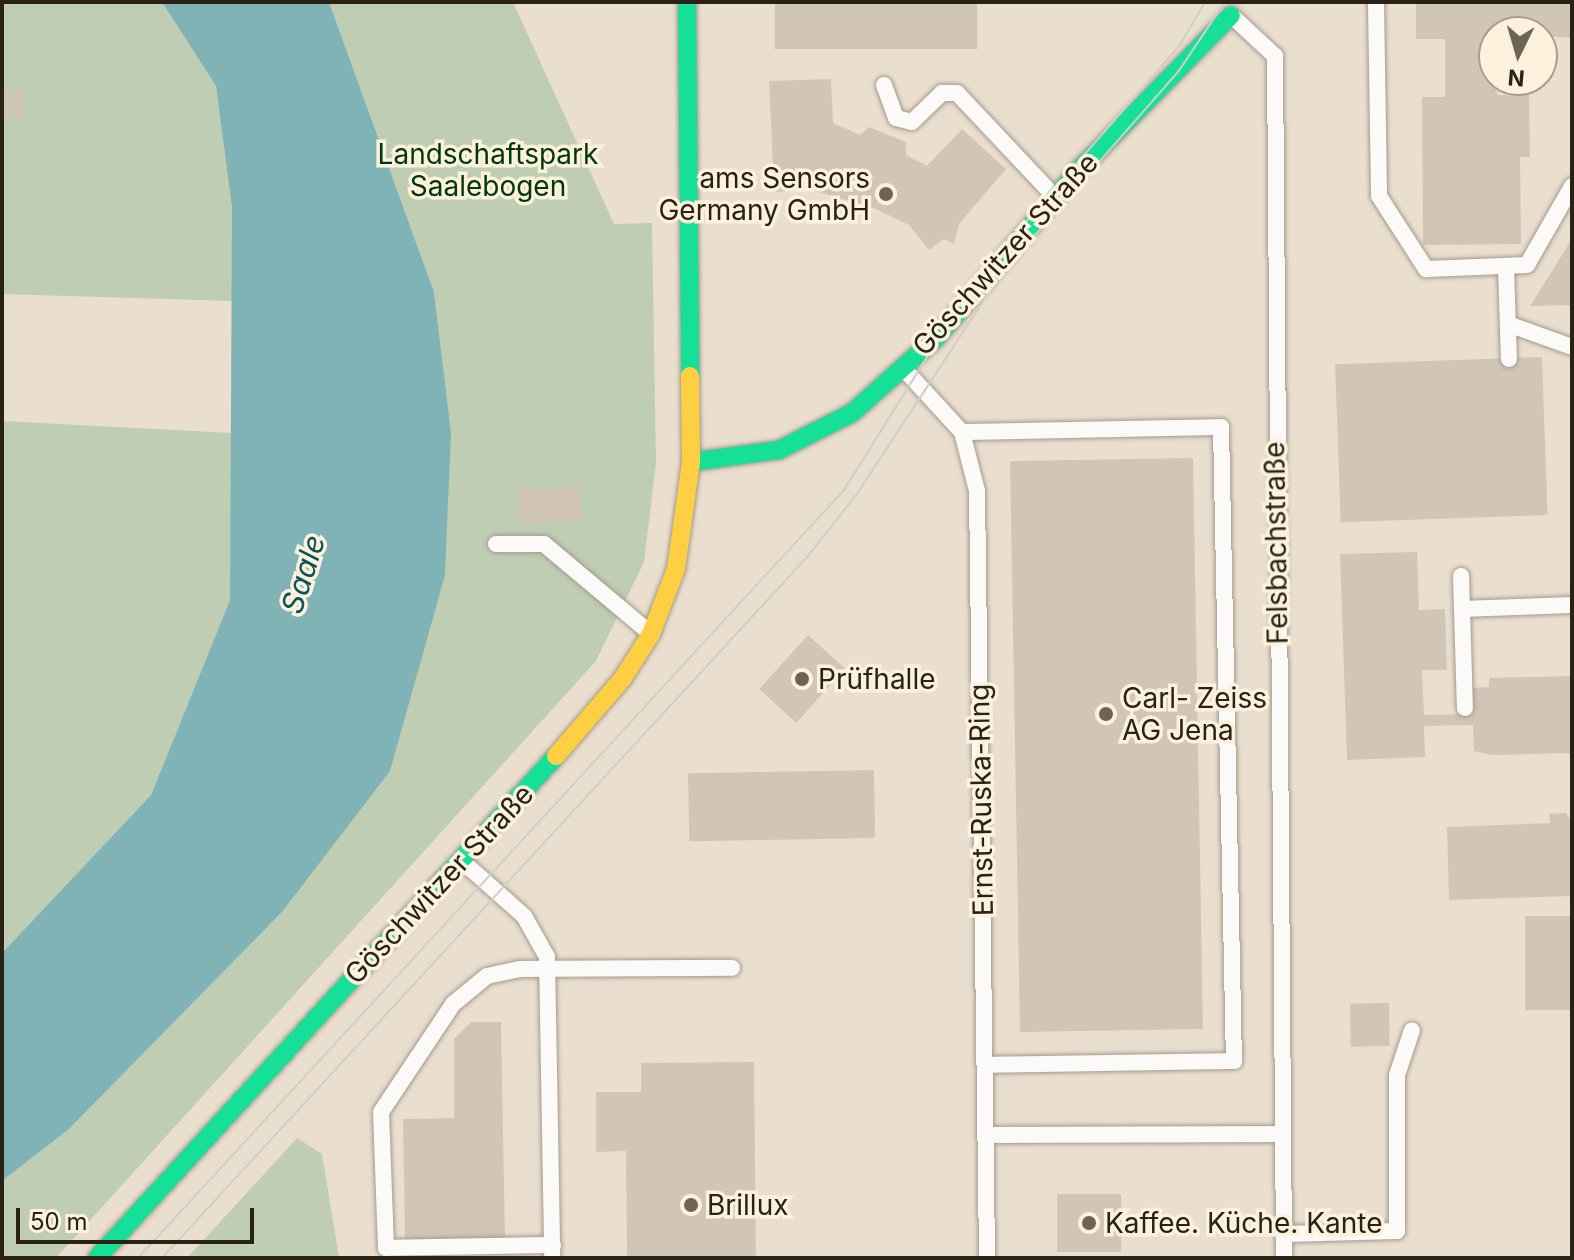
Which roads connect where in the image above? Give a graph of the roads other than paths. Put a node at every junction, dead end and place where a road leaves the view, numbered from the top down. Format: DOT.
graph roads {
  1 [pos="687,2"];
  2 [pos="1376,2"];
  3 [pos="1235,8"];
  4 [pos="884,85"];
  5 [pos="1572,186"];
  6 [pos="1056,197"];
  7 [pos="1506,266"];
  8 [pos="1508,324"];
  9 [pos="1572,347"];
  10 [pos="1509,359"];
  11 [pos="903,367"];
  12 [pos="962,432"];
  13 [pos="691,462"];
  14 [pos="496,544"];
  15 [pos="1461,576"];
  16 [pos="1572,605"];
  17 [pos="1462,609"];
  18 [pos="651,634"];
  19 [pos="1465,708"];
  20 [pos="460,860"];
  21 [pos="548,968"];
  22 [pos="732,968"];
  23 [pos="1412,1030"];
  24 [pos="985,1065"];
  25 [pos="1283,1134"];
  26 [pos="985,1135"];
  27 [pos="1283,1234"];
  28 [pos="552,1251"];
  29 [pos="97,1258"];
  30 [pos="987,1258"];
  31 [pos="1284,1258"];
  1 -- 13 [label="main road, Göschwitzer Straße"];
  2 -- 7 [label="lane"];
  3 -- 6 [label="main road, Göschwitzer Straße"];
  3 -- 25 [label="lane, Felsbachstraße"];
  4 -- 6 [label="lane"];
  5 -- 7 [label="lane"];
  6 -- 11 [label="main road, Göschwitzer Straße"];
  7 -- 8 [label="lane"];
  8 -- 9 [label="lane"];
  8 -- 10 [label="lane"];
  11 -- 12 [label="lane, Ernst-Ruska-Ring"];
  11 -- 13 [label="main road, Göschwitzer Straße"];
  12 -- 24 [label="lane, Ernst-Ruska-Ring"];
  12 -- 24 [label="lane"];
  13 -- 18 [label="main road, Göschwitzer Straße"];
  14 -- 18 [label="lane"];
  15 -- 17 [label="lane"];
  16 -- 17 [label="lane"];
  17 -- 19 [label="lane"];
  18 -- 20 [label="main road, Göschwitzer Straße"];
  20 -- 21 [label="lane"];
  20 -- 29 [label="main road, Göschwitzer Straße"];
  21 -- 22 [label="lane"];
  21 -- 28 [label="lane"];
  21 -- 28 [label="lane"];
  23 -- 27 [label="lane"];
  24 -- 26 [label="lane, Ernst-Ruska-Ring"];
  25 -- 26 [label="lane"];
  25 -- 27 [label="lane, Felsbachstraße"];
  26 -- 30 [label="lane, Ernst-Ruska-Ring"];
  27 -- 31 [label="lane, Felsbachstraße"];
}
